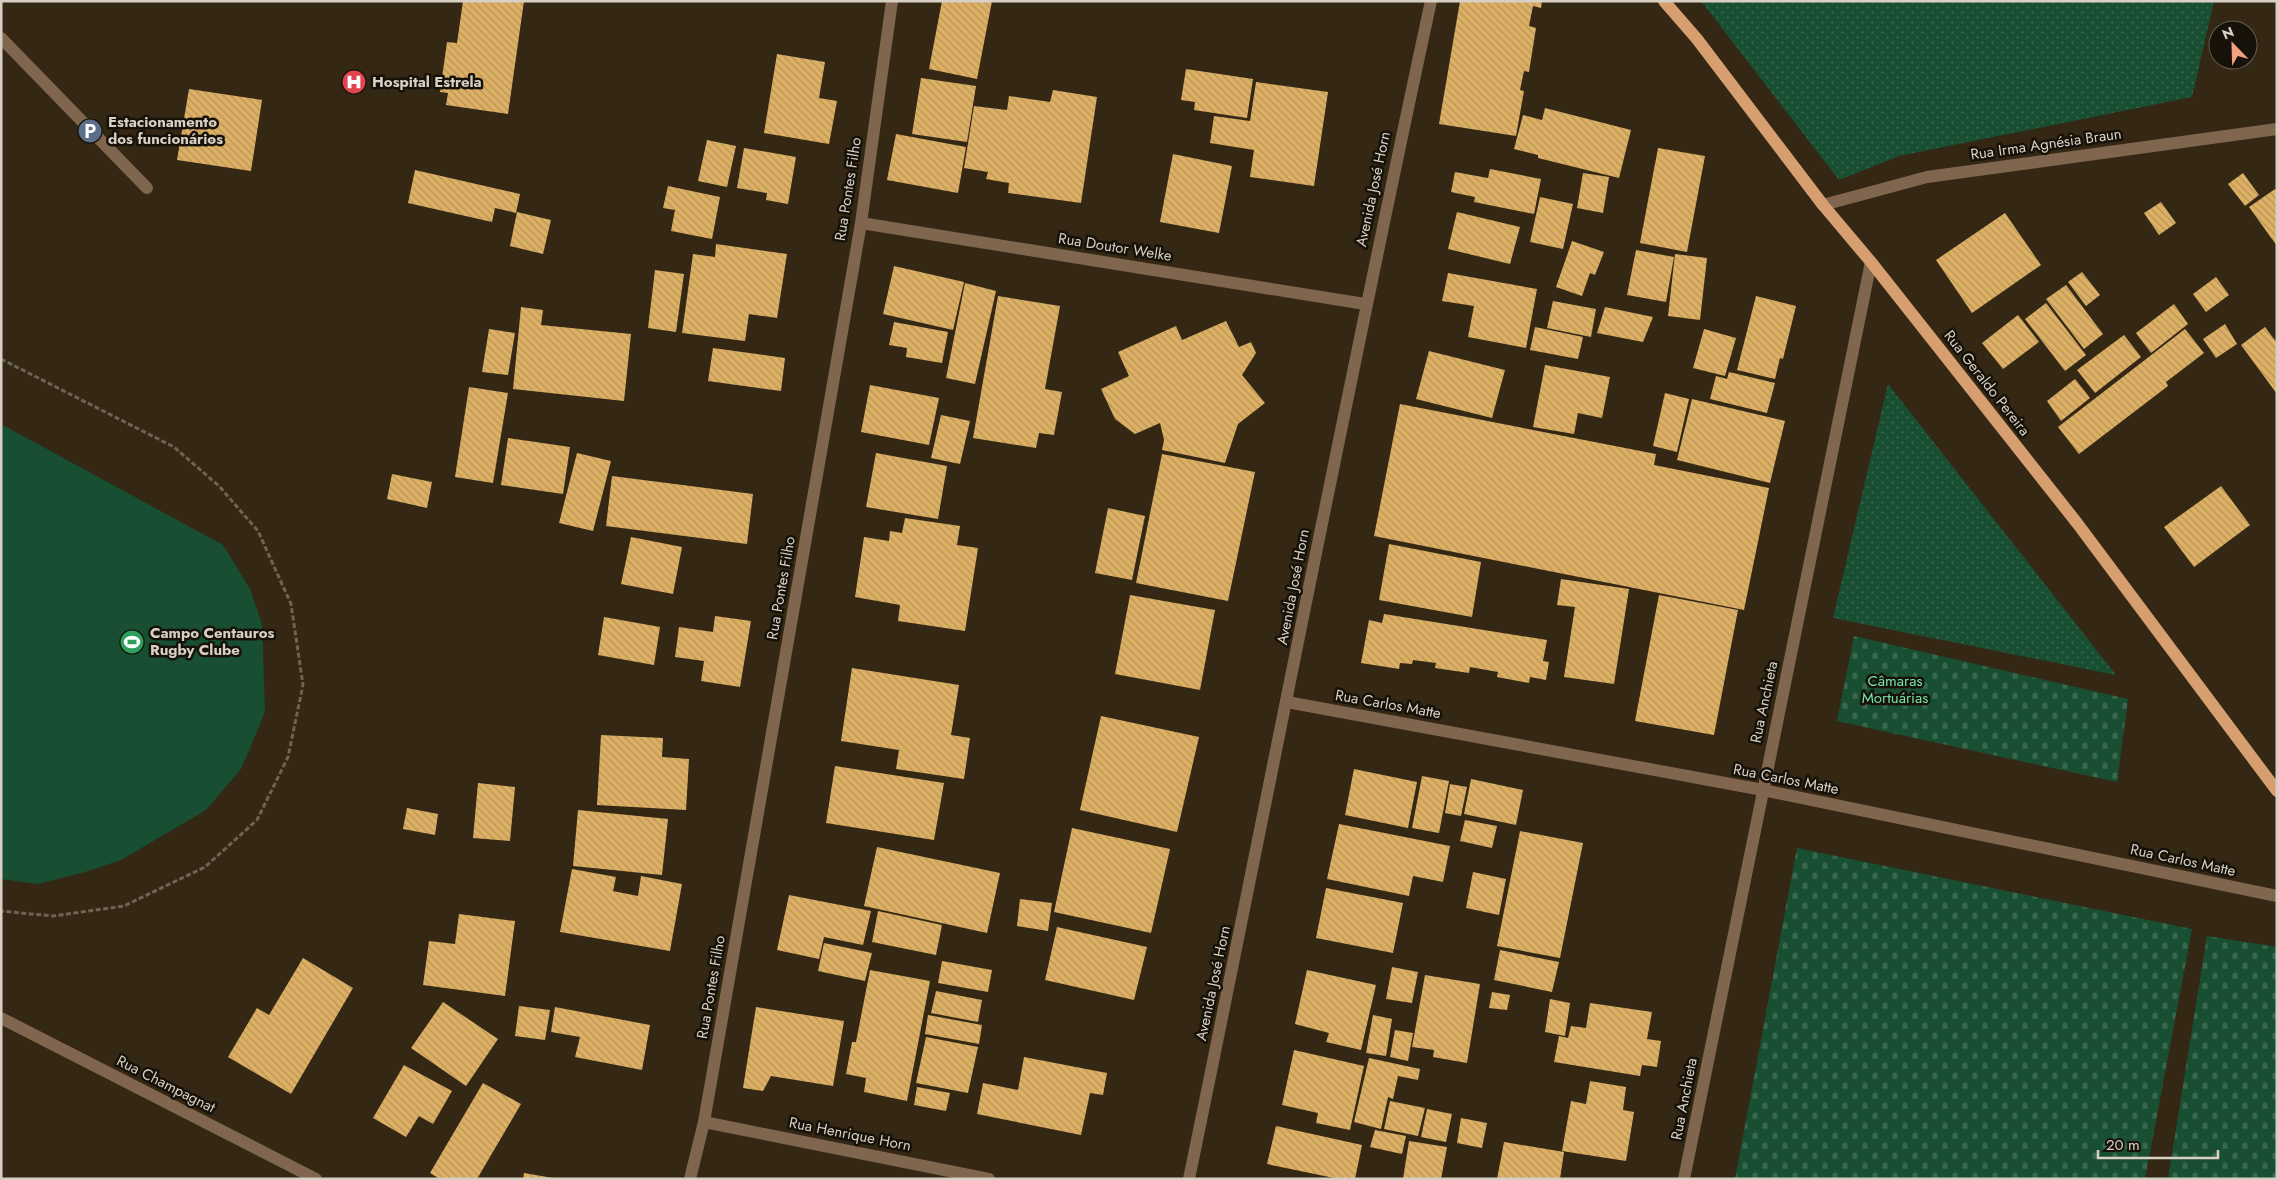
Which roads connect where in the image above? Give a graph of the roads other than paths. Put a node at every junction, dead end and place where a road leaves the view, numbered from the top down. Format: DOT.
graph roads {
  1 [pos="892,1"];
  2 [pos="1431,1"];
  3 [pos="1664,1"];
  4 [pos="1,38"];
  5 [pos="2277,129"];
  6 [pos="147,188"];
  7 [pos="1823,205"];
  8 [pos="860,223"];
  9 [pos="1871,262"];
  10 [pos="1365,304"];
  11 [pos="1287,702"];
  12 [pos="1763,790"];
  13 [pos="2277,791"];
  14 [pos="2277,896"];
  15 [pos="1,1018"];
  16 [pos="704,1122"];
  17 [pos="316,1179"];
  18 [pos="690,1179"];
  19 [pos="990,1179"];
  20 [pos="1189,1179"];
  21 [pos="1684,1179"];
  1 -- 8 [label="street, Rua Pontes Filho"];
  2 -- 10 [label="street, Avenida José Horn"];
  3 -- 7 [label="main road, Rua Geraldo Pereira"];
  4 -- 6 [label="street"];
  5 -- 7 [label="street, Rua Irma Agnésia Braun"];
  7 -- 9 [label="main road, Rua Geraldo Pereira"];
  8 -- 10 [label="street, Rua Doutor Welke"];
  8 -- 16 [label="street, Rua Pontes Filho"];
  9 -- 12 [label="street, Rua Anchieta"];
  9 -- 13 [label="main road, Rua Geraldo Pereira"];
  10 -- 11 [label="street, Avenida José Horn"];
  11 -- 12 [label="street, Rua Carlos Matte"];
  11 -- 20 [label="street, Avenida José Horn"];
  12 -- 14 [label="street, Rua Carlos Matte"];
  12 -- 21 [label="street, Rua Anchieta"];
  15 -- 17 [label="street, Rua Champagnat"];
  16 -- 18 [label="street, Rua Pontes Filho"];
  16 -- 19 [label="street, Rua Henrique Horn"];
}
